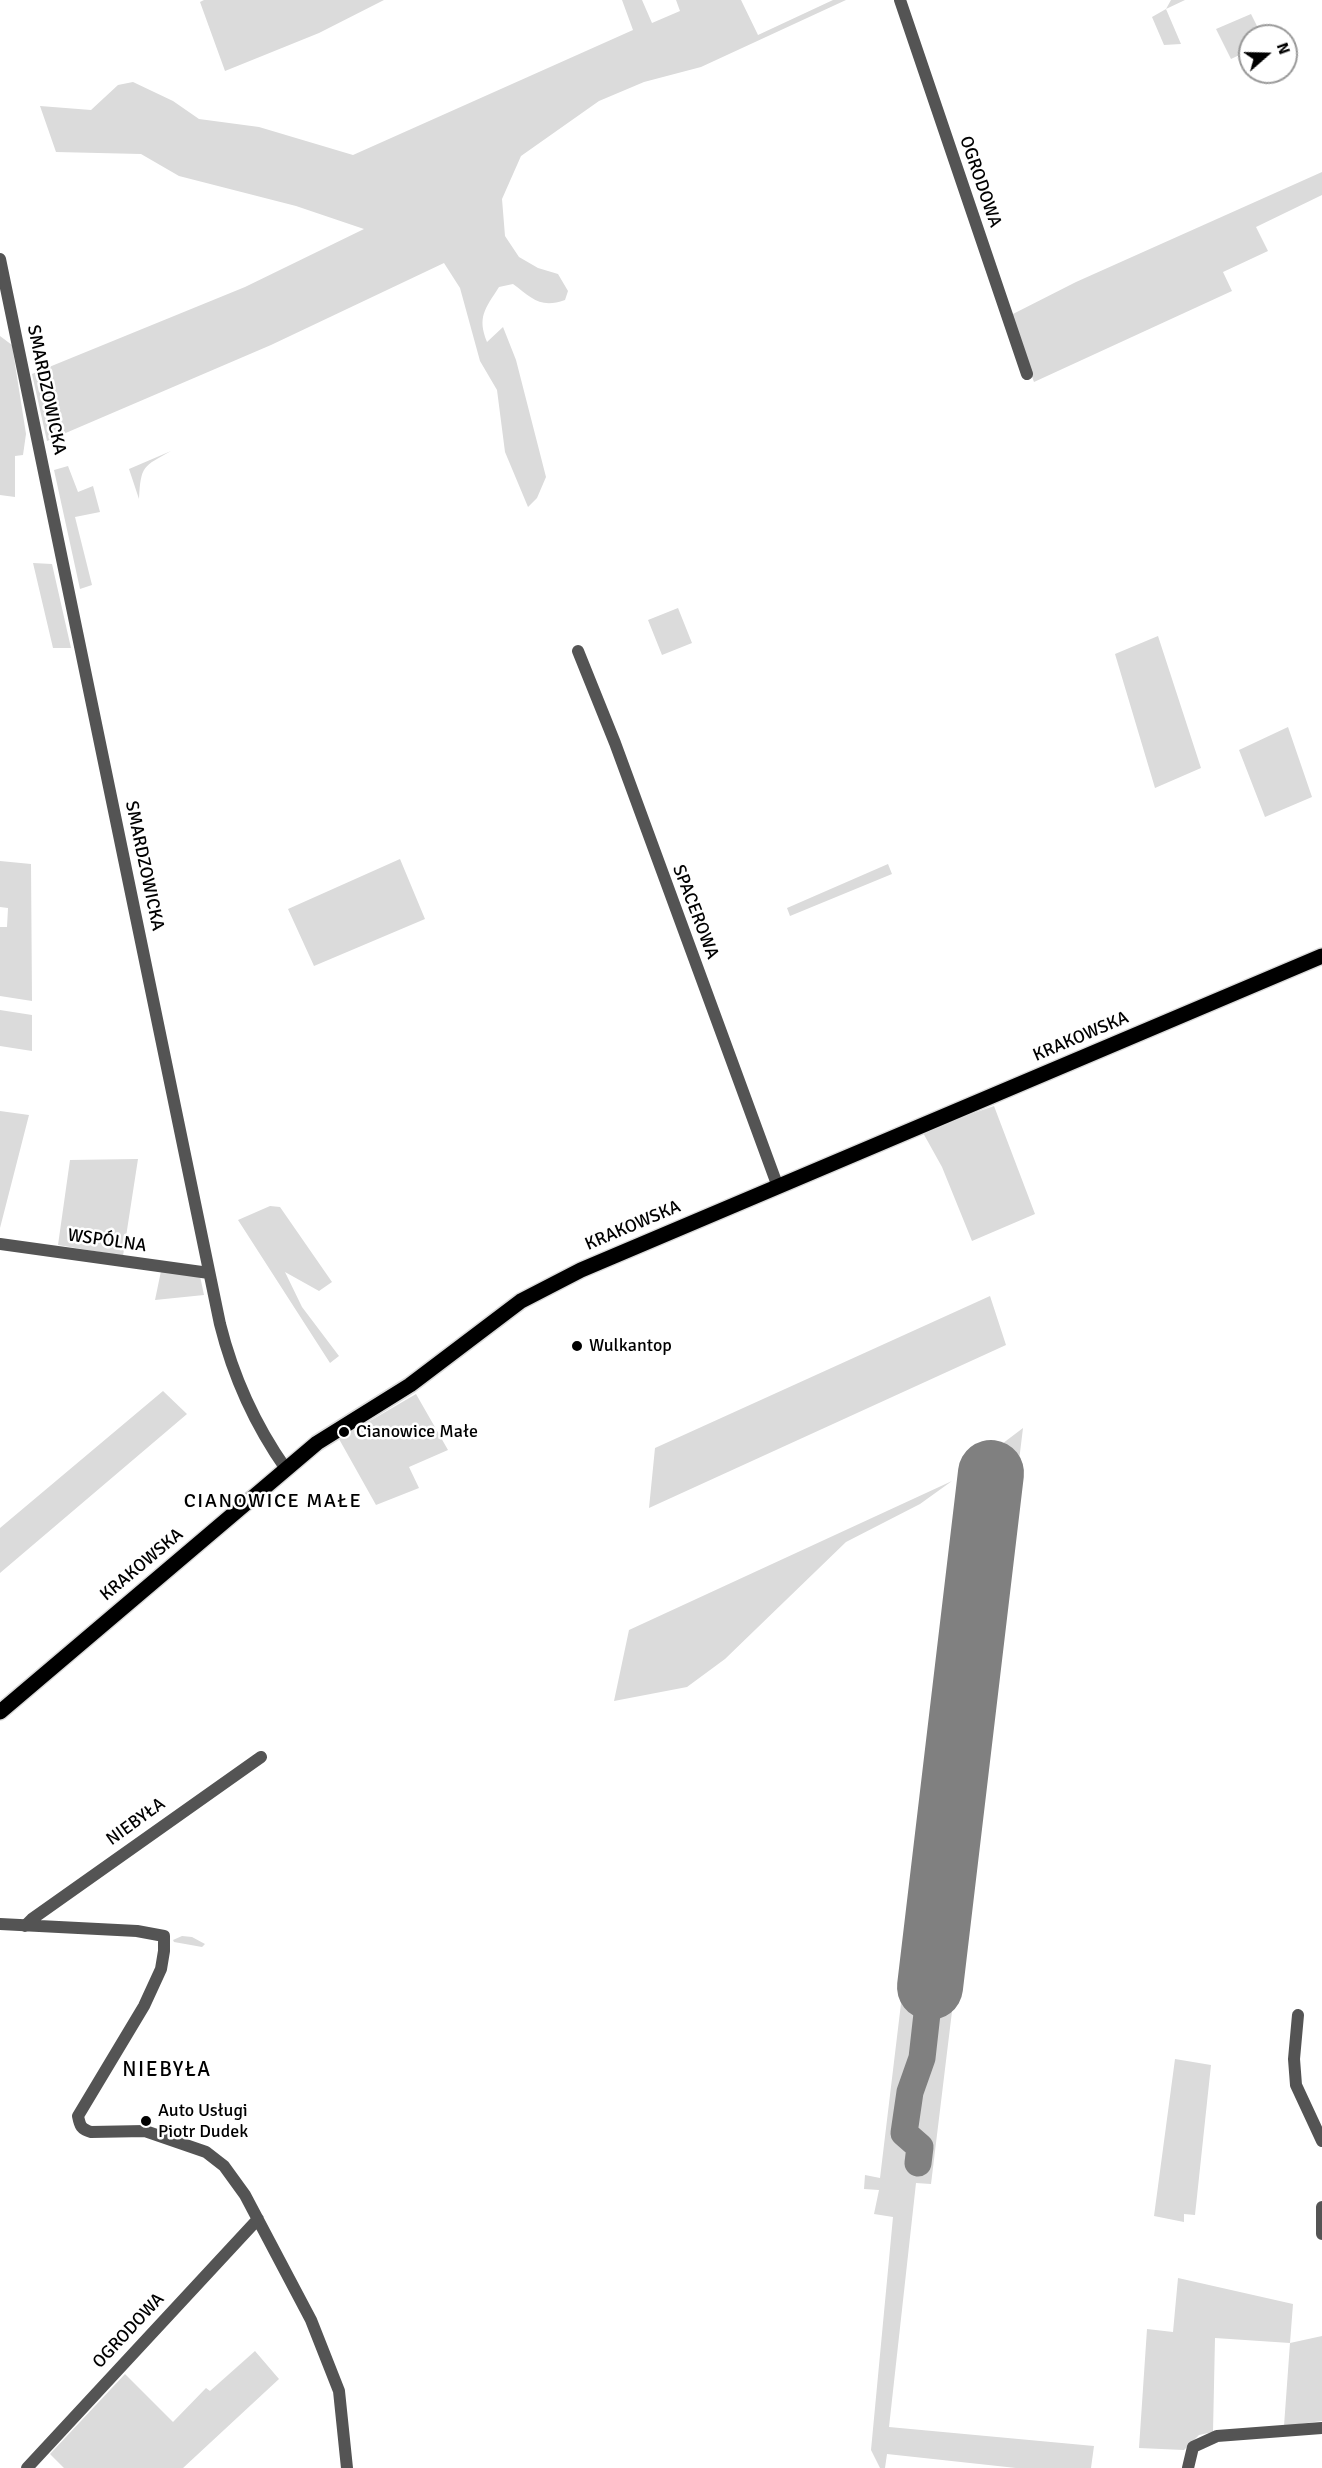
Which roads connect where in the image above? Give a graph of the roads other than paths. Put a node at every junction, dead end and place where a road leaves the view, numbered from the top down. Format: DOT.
graph roads {
  1 [pos="900,0"];
  2 [pos="0,259"];
  3 [pos="1027,374"];
  4 [pos="578,651"];
  5 [pos="1322,956"];
  6 [pos="778,1187"];
  7 [pos="0,1244"];
  8 [pos="209,1273"];
  9 [pos="286,1469"];
  10 [pos="0,1712"];
  11 [pos="261,1757"];
  12 [pos="29,1923"];
  13 [pos="0,1924"];
  14 [pos="1298,2015"];
  15 [pos="1322,2141"];
  16 [pos="1322,2207"];
  17 [pos="258,2219"];
  18 [pos="1322,2234"];
  19 [pos="1322,2428"];
  20 [pos="27,2468"];
  21 [pos="347,2468"];
  22 [pos="1188,2468"];
  1 -- 3 [label="street, OGRODOWA"];
  2 -- 8 [label="street, SMARDZOWICKA"];
  4 -- 6 [label="street, SPACEROWA"];
  5 -- 6 [label="main road, KRAKOWSKA"];
  6 -- 9 [label="main road, KRAKOWSKA"];
  7 -- 8 [label="street, WSPÓLNA"];
  8 -- 9 [label="street, SMARDZOWICKA"];
  9 -- 10 [label="main road, KRAKOWSKA"];
  11 -- 12 [label="street, NIEBYŁA"];
  12 -- 13 [label="street"];
  12 -- 17 [label="street"];
  14 -- 15 [label="street"];
  16 -- 18 [label="street"];
  17 -- 20 [label="street, OGRODOWA"];
  17 -- 21 [label="street"];
  19 -- 22 [label="street"];
}
